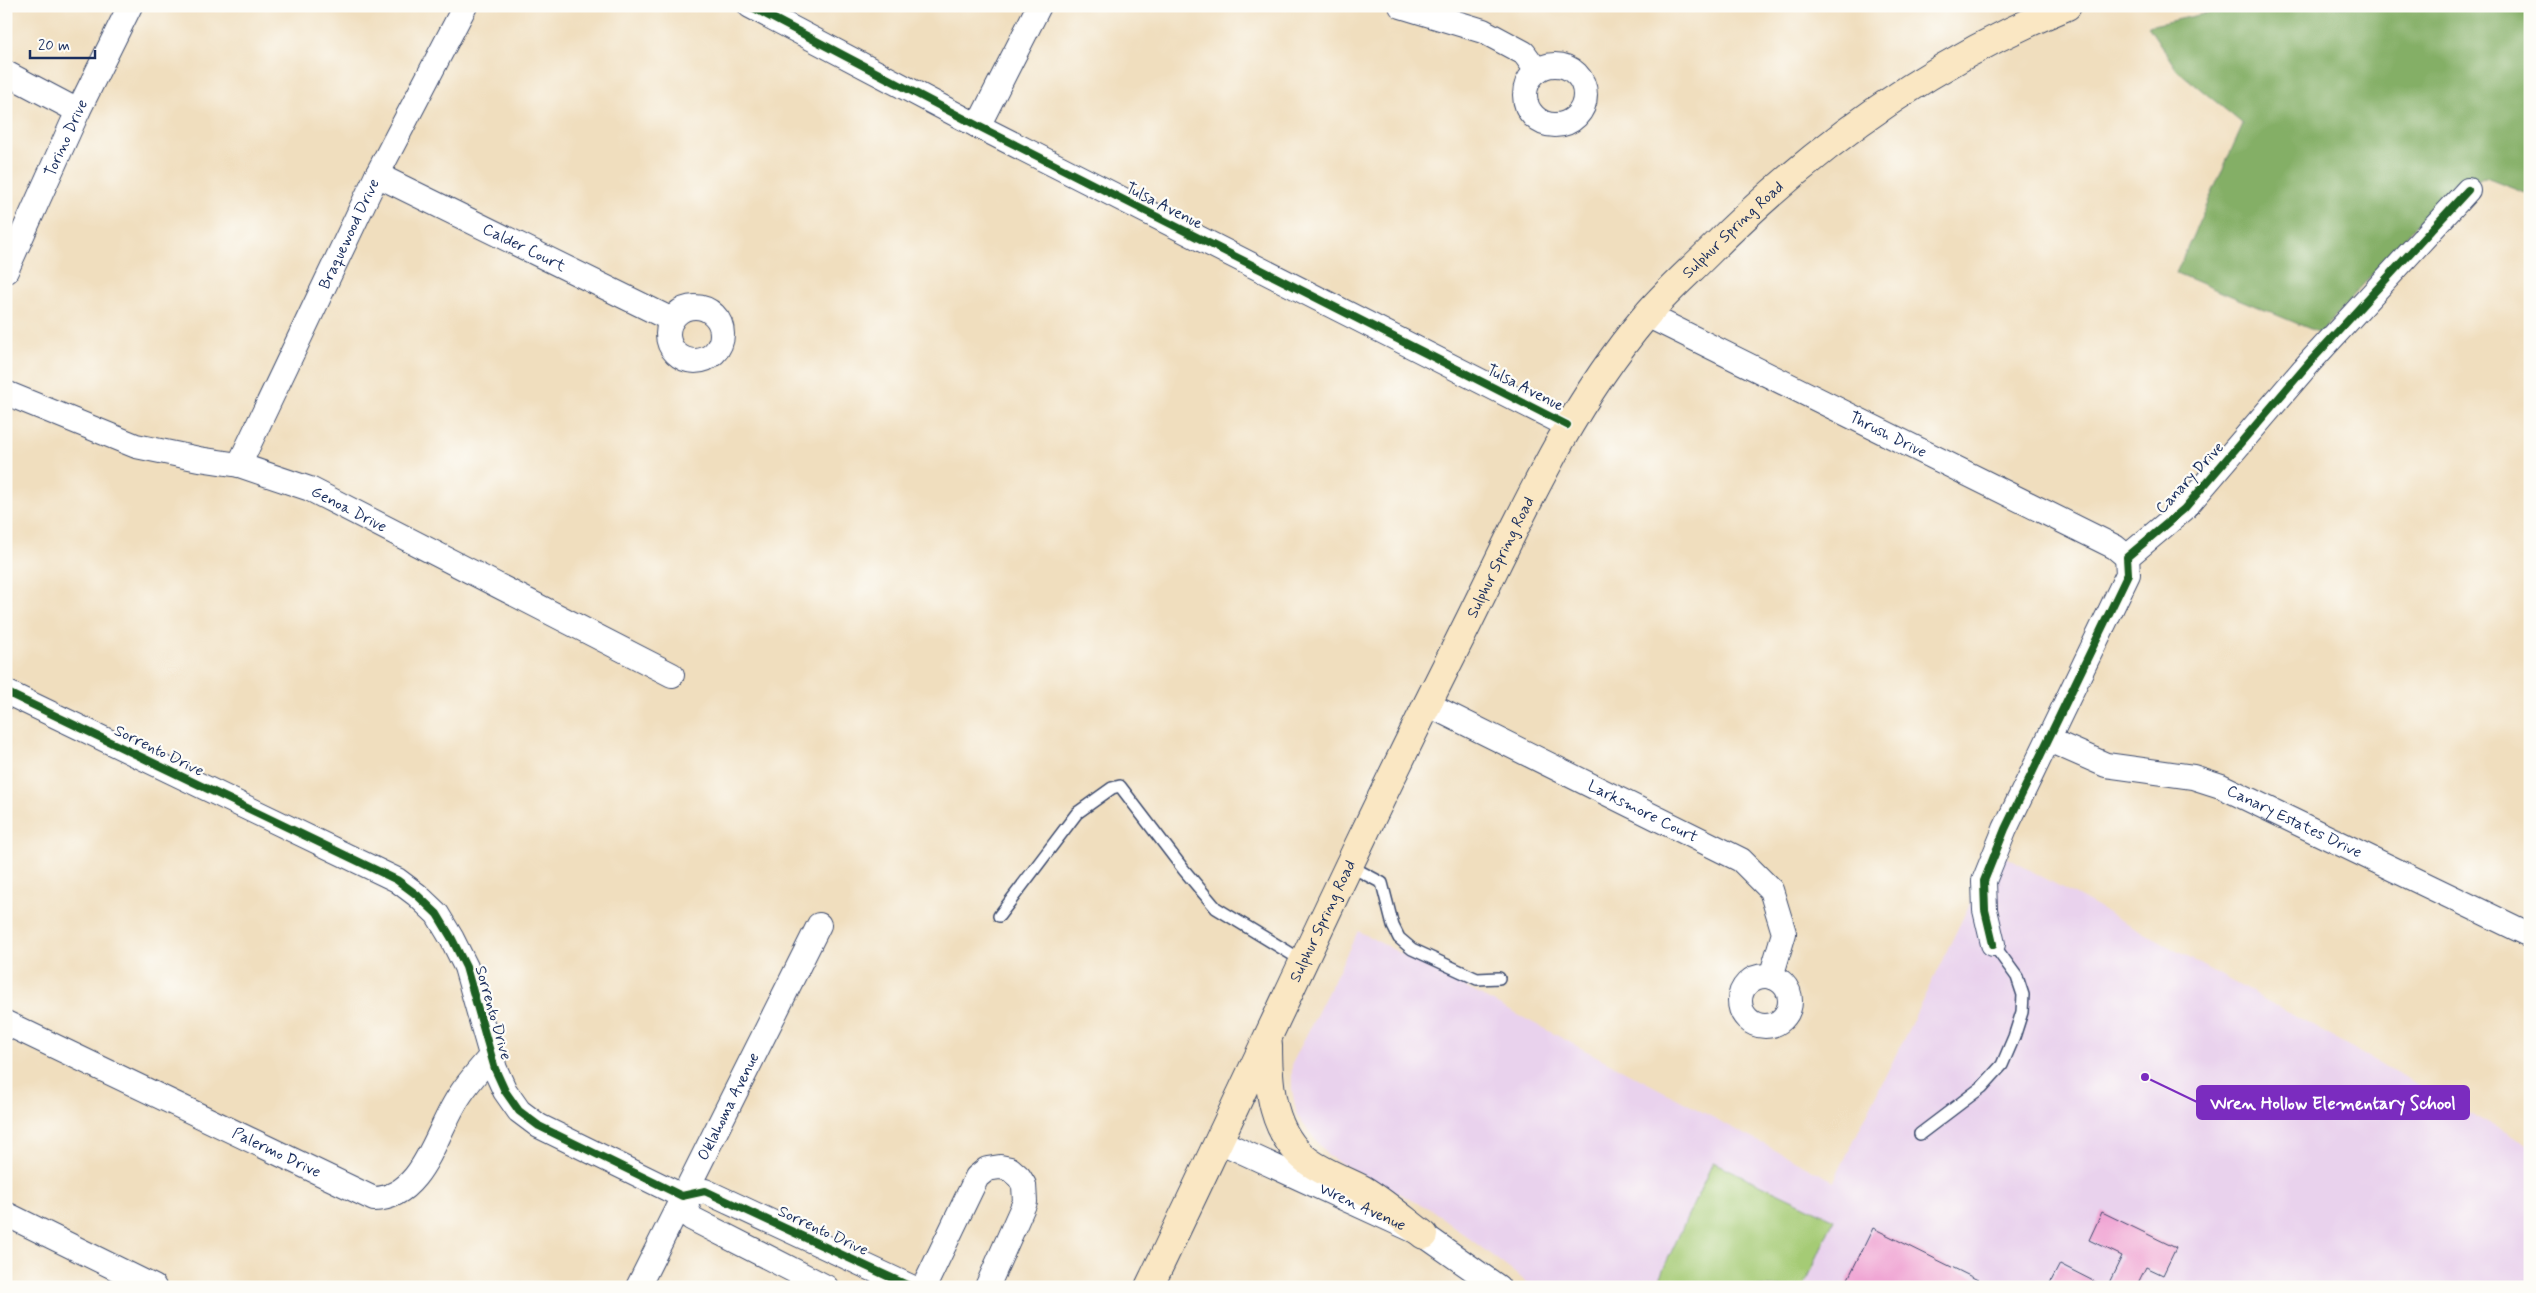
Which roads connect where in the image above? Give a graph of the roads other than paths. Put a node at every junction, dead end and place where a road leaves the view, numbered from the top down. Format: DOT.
graph roads {
  1 [pos="130,6"];
  2 [pos="465,6"];
  3 [pos="750,6"];
  4 [pos="1039,6"];
  5 [pos="1401,6"];
  6 [pos="2067,6"];
  7 [pos="775,12"];
  8 [pos="1537,71"];
  9 [pos="6,74"];
  10 [pos="78,110"];
  11 [pos="978,126"];
  12 [pos="377,176"];
  13 [pos="2468,190"];
  14 [pos="6,271"];
  15 [pos="1646,314"];
  16 [pos="672,320"];
  17 [pos="6,393"];
  18 [pos="1568,425"];
  19 [pos="240,465"];
  20 [pos="2126,557"];
  21 [pos="672,675"];
  22 [pos="6,692"];
  23 [pos="1427,704"];
  24 [pos="2049,740"];
  25 [pos="1350,866"];
  26 [pos="999,916"];
  27 [pos="819,925"];
  28 [pos="2530,935"];
  29 [pos="1992,944"];
  30 [pos="1304,962"];
  31 [pos="1771,977"];
  32 [pos="1499,978"];
  33 [pos="6,1023"];
  34 [pos="1268,1038"];
  35 [pos="491,1056"];
  36 [pos="1920,1134"];
  37 [pos="1219,1141"];
  38 [pos="682,1196"];
  39 [pos="6,1214"];
  40 [pos="1424,1236"];
  41 [pos="154,1287"];
  42 [pos="638,1287"];
  43 [pos="826,1287"];
  44 [pos="911,1287"];
  45 [pos="924,1287"];
  46 [pos="987,1287"];
  47 [pos="1149,1287"];
  48 [pos="1498,1287"];
  1 -- 10 [label="street, Torino Drive"];
  2 -- 12 [label="street, Braquewood Drive"];
  3 -- 7 [label="street, Tulsa Avenue"];
  4 -- 11 [label="street"];
  5 -- 8 [label="street"];
  6 -- 15 [label="main road, Sulphur Spring Road"];
  7 -- 11 [label="street, Tulsa Avenue"];
  9 -- 10 [label="street"];
  10 -- 14 [label="street, Torino Drive"];
  11 -- 18 [label="street, Tulsa Avenue"];
  12 -- 16 [label="street, Calder Court"];
  12 -- 19 [label="street, Braquewood Drive"];
  13 -- 20 [label="street, Canary Drive"];
  15 -- 18 [label="main road, Sulphur Spring Road"];
  15 -- 20 [label="street, Thrush Drive"];
  17 -- 19 [label="street, Genoa Drive"];
  18 -- 23 [label="main road, Sulphur Spring Road"];
  19 -- 21 [label="street, Genoa Drive"];
  20 -- 24 [label="street"];
  22 -- 35 [label="street, Sorrento Drive"];
  23 -- 25 [label="main road, Sulphur Spring Road"];
  23 -- 31 [label="street, Larksmore Court"];
  24 -- 28 [label="street, Canary Estates Drive"];
  24 -- 29 [label="street"];
  25 -- 30 [label="main road, Sulphur Spring Road"];
  25 -- 32 [label="lane"];
  26 -- 30 [label="lane"];
  27 -- 38 [label="street, Oklahoma Avenue"];
  29 -- 36 [label="lane"];
  30 -- 34 [label="main road, Sulphur Spring Road"];
  33 -- 35 [label="street, Palermo Drive"];
  34 -- 37 [label="main road, Sulphur Spring Road"];
  34 -- 40 [label="main road"];
  35 -- 38 [label="street, Sorrento Drive"];
  37 -- 40 [label="street, Wren Avenue"];
  37 -- 47 [label="main road, Sulphur Spring Road"];
  38 -- 42 [label="street, Oklahoma Avenue"];
  38 -- 43 [label="street"];
  38 -- 44 [label="street, Sorrento Drive"];
  39 -- 41 [label="street"];
  40 -- 48 [label="street, Wren Avenue"];
  45 -- 46 [label="street"];
}
